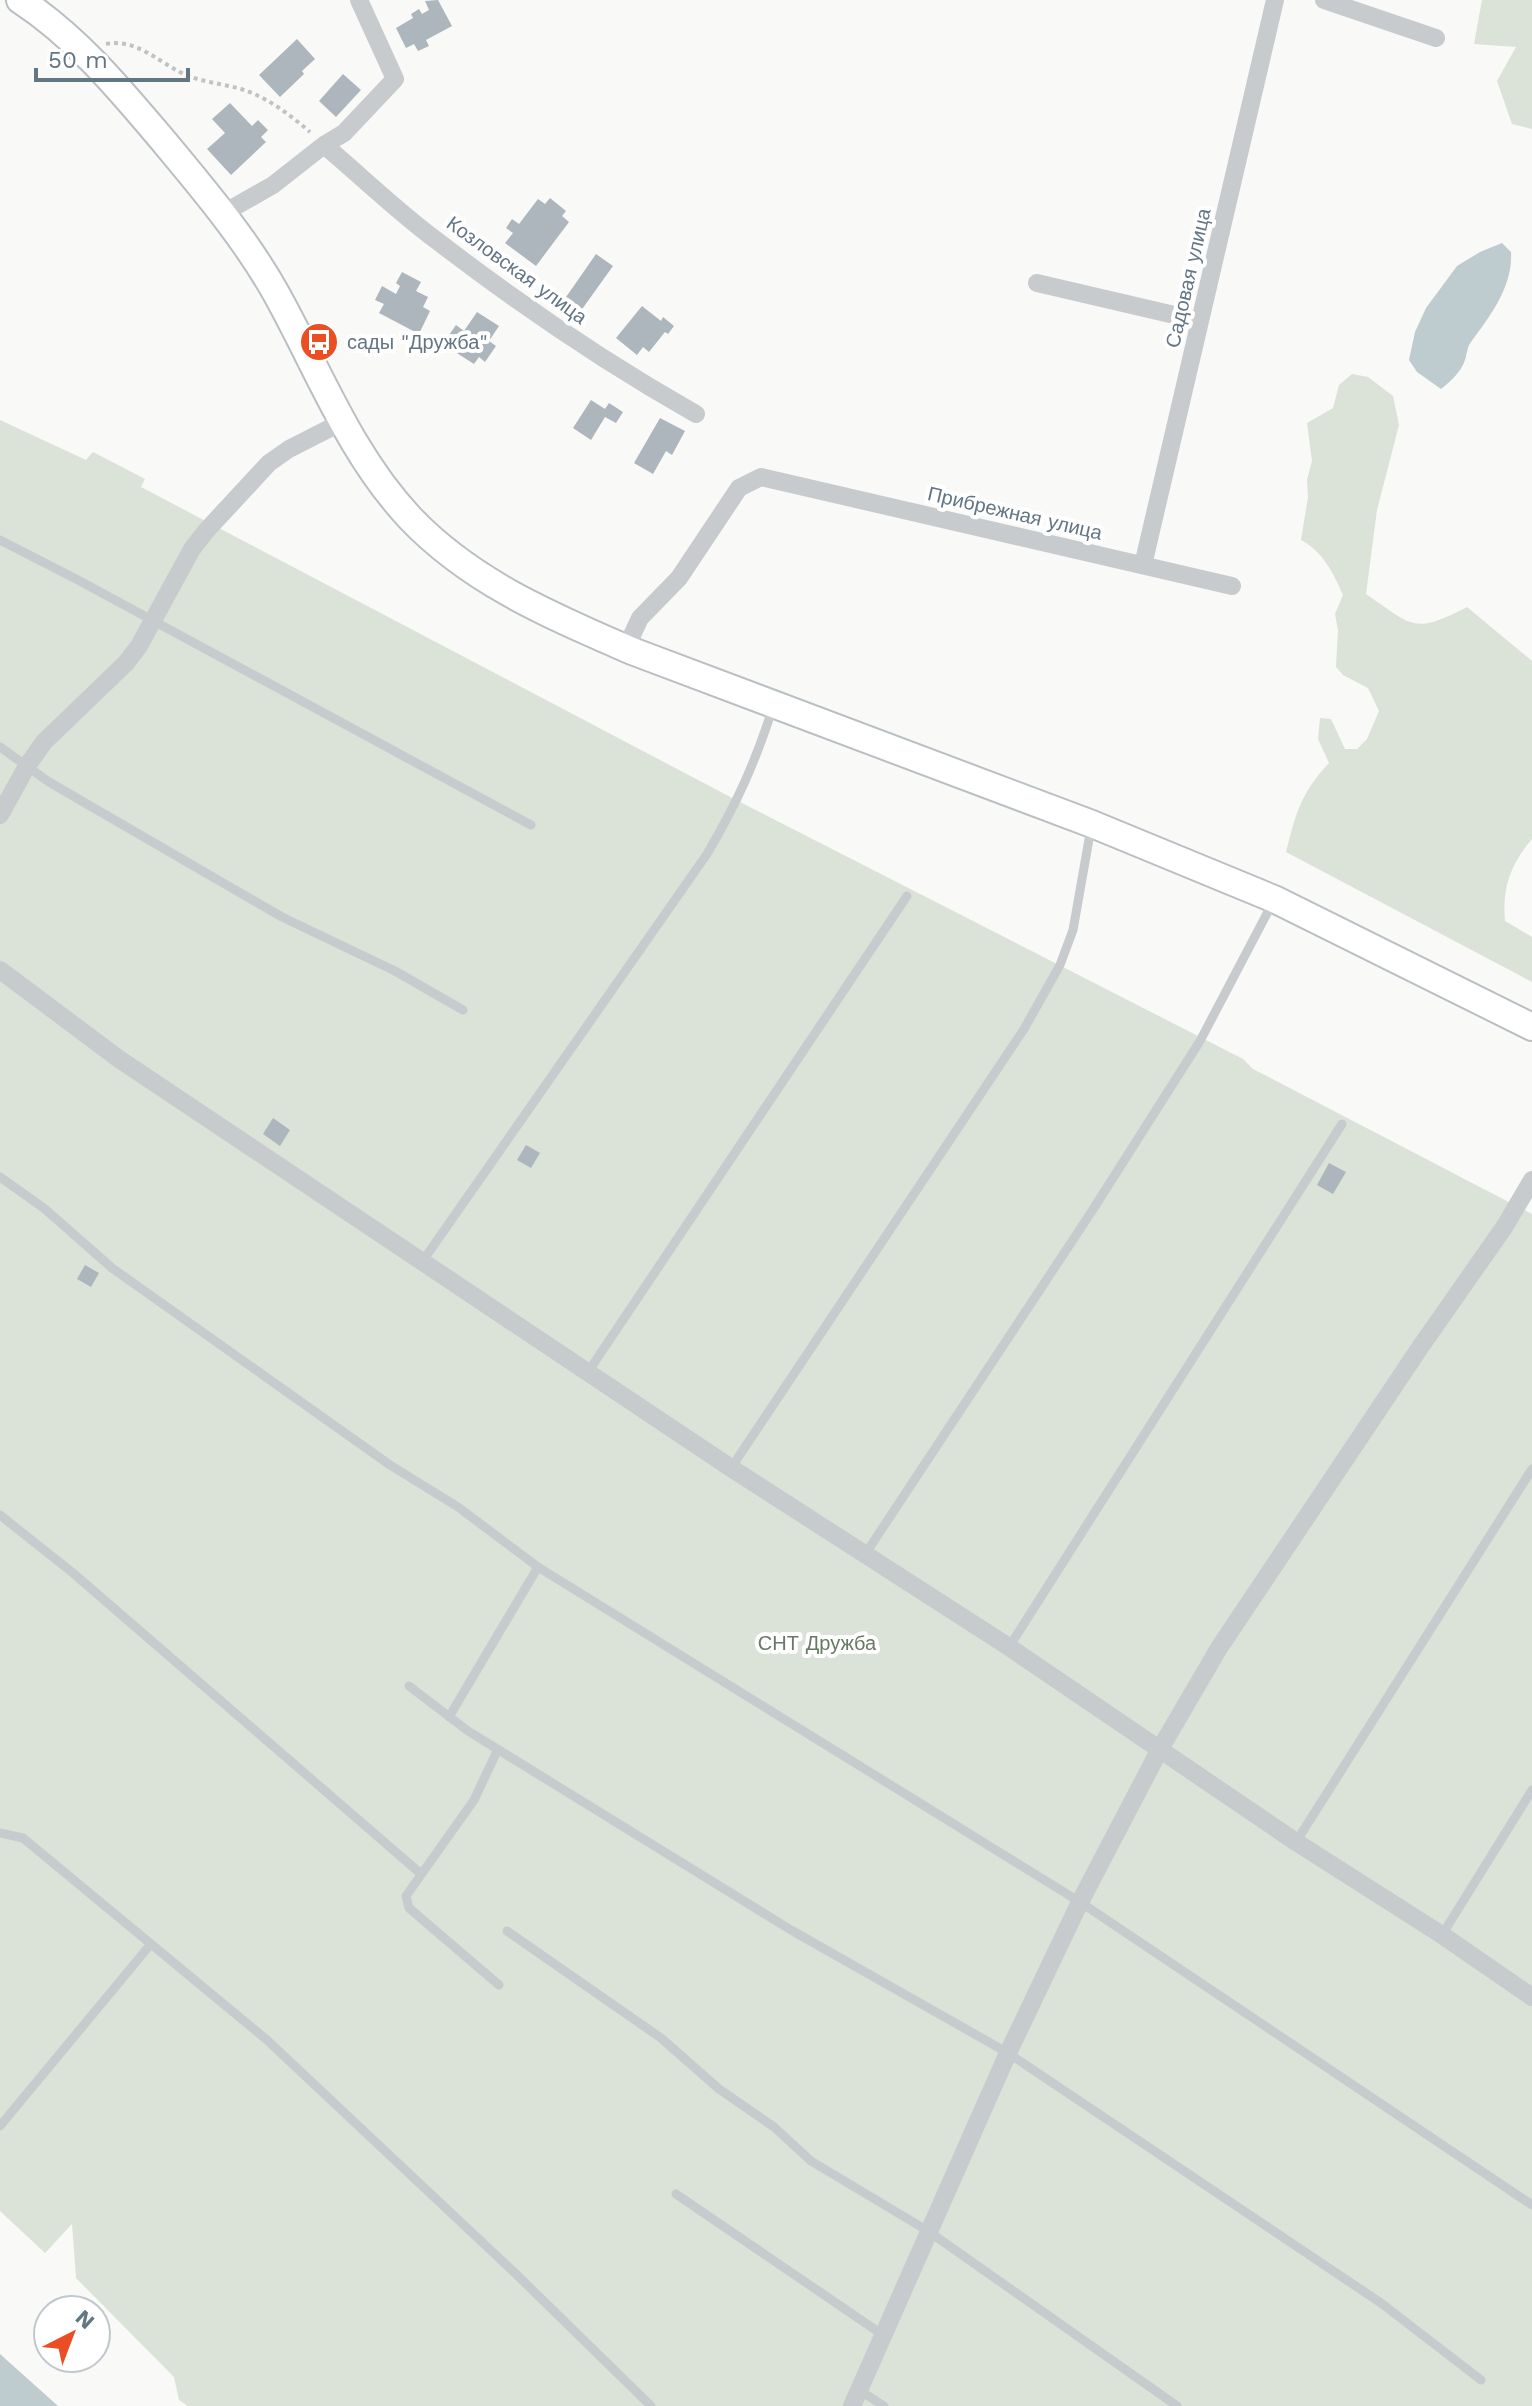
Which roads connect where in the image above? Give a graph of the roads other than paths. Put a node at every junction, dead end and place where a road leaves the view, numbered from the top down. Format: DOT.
graph roads {
  1 [pos="20,0"];
  2 [pos="359,0"];
  3 [pos="1275,0"];
  4 [pos="1324,0"];
  5 [pos="1436,38"];
  6 [pos="324,145"];
  7 [pos="222,214"];
  8 [pos="1037,283"];
  9 [pos="1200,321"];
  10 [pos="696,414"];
  11 [pos="342,422"];
  12 [pos="0,540"];
  13 [pos="1143,565"];
  14 [pos="1232,586"];
  15 [pos="153,621"];
  16 [pos="626,648"];
  17 [pos="774,704"];
  18 [pos="0,747"];
  19 [pos="27,766"];
  20 [pos="0,815"];
  21 [pos="1092,824"];
  22 [pos="531,825"];
  23 [pos="907,896"];
  24 [pos="1274,899"];
  25 [pos="0,970"];
  26 [pos="463,1010"];
  27 [pos="1532,1027"];
  28 [pos="1342,1124"];
  29 [pos="0,1177"];
  30 [pos="1532,1180"];
  31 [pos="422,1262"];
  32 [pos="588,1372"];
  33 [pos="731,1468"];
  34 [pos="1532,1469"];
  35 [pos="0,1515"];
  36 [pos="864,1556"];
  37 [pos="538,1567"];
  38 [pos="1009,1647"];
  39 [pos="409,1686"];
  40 [pos="449,1717"];
  41 [pos="498,1749"];
  42 [pos="1160,1749"];
  43 [pos="1532,1790"];
  44 [pos="0,1833"];
  45 [pos="1296,1842"];
  46 [pos="420,1873"];
  47 [pos="1080,1902"];
  48 [pos="507,1931"];
  49 [pos="1442,1935"];
  50 [pos="150,1945"];
  51 [pos="499,1985"];
  52 [pos="1532,1997"];
  53 [pos="1008,2053"];
  54 [pos="0,2126"];
  55 [pos="676,2194"];
  56 [pos="1532,2205"];
  57 [pos="928,2231"];
  58 [pos="883,2335"];
  59 [pos="1481,2380"];
  60 [pos="856,2398"];
  61 [pos="651,2406"];
  62 [pos="884,2406"];
  63 [pos="1177,2406"];
  1 -- 7 [label="main road"];
  2 -- 6 [label="street"];
  3 -- 9 [label="street, Садовая улица"];
  4 -- 5 [label="street"];
  6 -- 7 [label="street"];
  6 -- 10 [label="street, Козловская улица"];
  7 -- 11 [label="main road"];
  8 -- 9 [label="street"];
  9 -- 13 [label="street, Садовая улица"];
  11 -- 15 [label="street"];
  11 -- 16 [label="main road"];
  12 -- 15 [label="lane"];
  13 -- 14 [label="street, Прибрежная улица"];
  13 -- 16 [label="street, Прибрежная улица"];
  15 -- 19 [label="street"];
  15 -- 22 [label="lane"];
  16 -- 17 [label="main road"];
  17 -- 21 [label="main road"];
  17 -- 31 [label="lane"];
  18 -- 19 [label="lane"];
  19 -- 20 [label="street"];
  19 -- 26 [label="lane"];
  21 -- 24 [label="main road"];
  21 -- 33 [label="lane"];
  23 -- 32 [label="lane"];
  24 -- 27 [label="main road"];
  24 -- 36 [label="lane"];
  25 -- 31 [label="street"];
  28 -- 38 [label="lane"];
  29 -- 37 [label="lane"];
  30 -- 42 [label="street"];
  31 -- 32 [label="street"];
  32 -- 33 [label="street"];
  33 -- 36 [label="street"];
  34 -- 45 [label="lane"];
  35 -- 46 [label="lane"];
  36 -- 38 [label="street"];
  37 -- 40 [label="lane"];
  37 -- 47 [label="lane"];
  38 -- 42 [label="street"];
  39 -- 40 [label="lane"];
  40 -- 41 [label="lane"];
  41 -- 46 [label="lane"];
  41 -- 53 [label="lane"];
  42 -- 45 [label="street"];
  42 -- 47 [label="street"];
  43 -- 49 [label="lane"];
  44 -- 50 [label="lane"];
  45 -- 49 [label="street"];
  46 -- 51 [label="lane"];
  47 -- 53 [label="street"];
  47 -- 56 [label="lane"];
  48 -- 57 [label="lane"];
  49 -- 52 [label="street"];
  50 -- 54 [label="lane"];
  50 -- 61 [label="lane"];
  53 -- 57 [label="street"];
  53 -- 59 [label="lane"];
  55 -- 58 [label="lane"];
  57 -- 58 [label="street"];
  57 -- 63 [label="lane"];
  58 -- 60 [label="street"];
  60 -- 62 [label="lane"];
}
